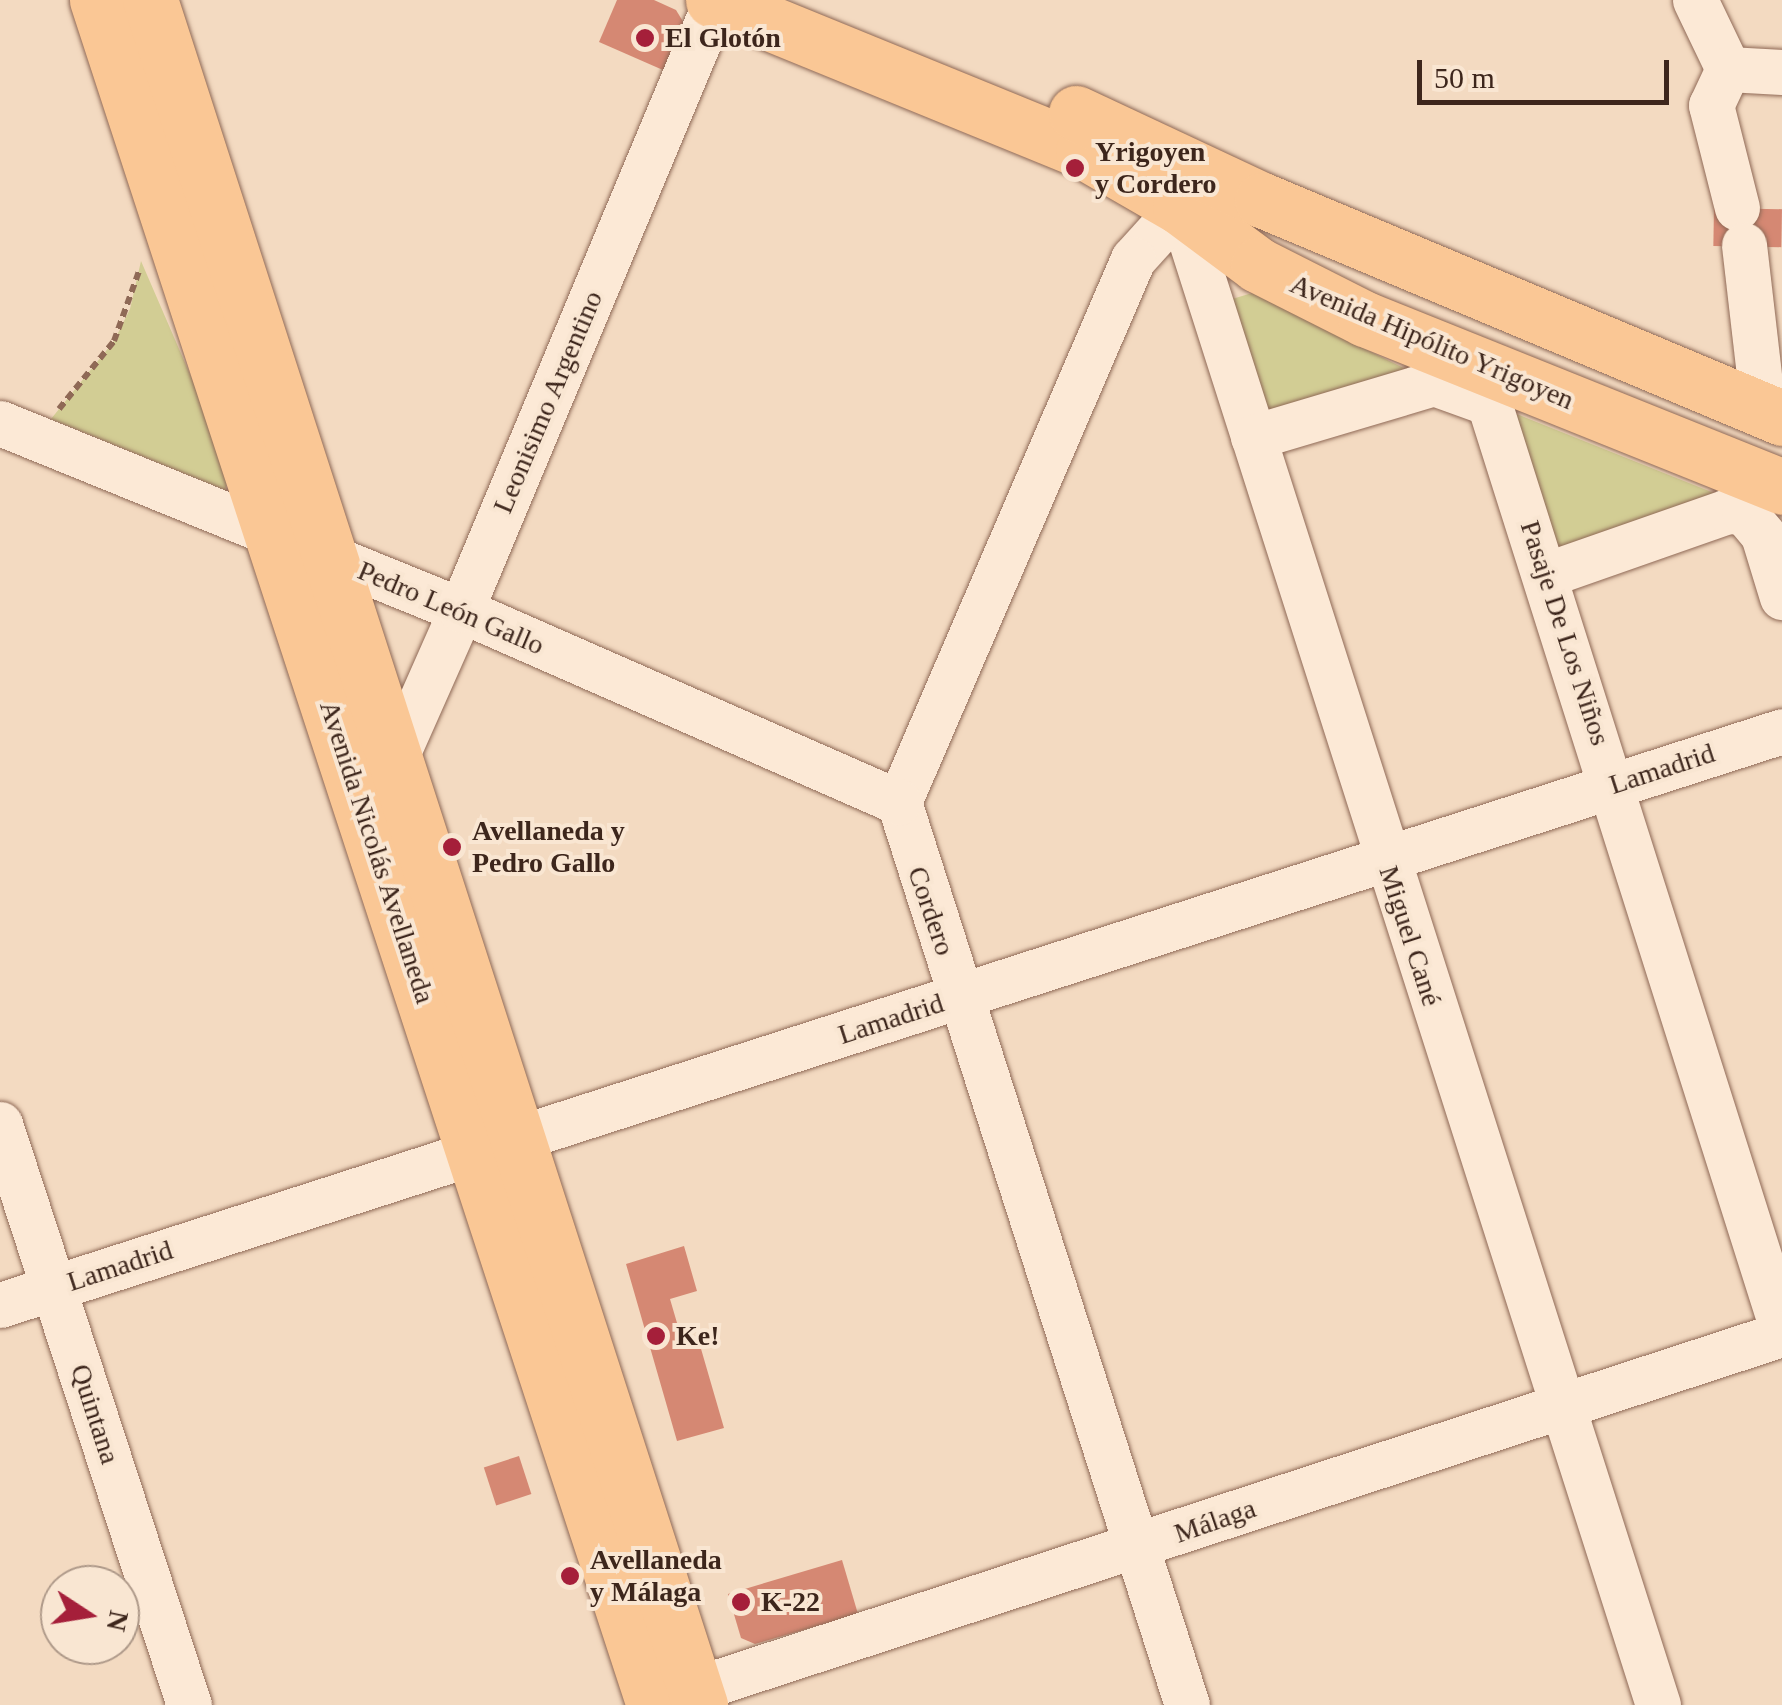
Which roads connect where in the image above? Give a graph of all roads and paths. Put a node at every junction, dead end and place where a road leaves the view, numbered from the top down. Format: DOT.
graph roads {
  1 [pos="97,0"];
  2 [pos="150,0"];
  3 [pos="715,0"];
  4 [pos="800,0"];
  5 [pos="1695,0"];
  6 [pos="1728,69"];
  7 [pos="1782,72"];
  8 [pos="1188,186"];
  9 [pos="168,224"];
  10 [pos="1776,402"];
  11 [pos="18,430"];
  12 [pos="1253,437"];
  13 [pos="1761,479"];
  14 [pos="270,532"];
  15 [pos="328,556"];
  16 [pos="1548,574"];
  17 [pos="1782,597"];
  18 [pos="461,610"];
  19 [pos="1782,731"];
  20 [pos="373,767"];
  21 [pos="1614,784"];
  22 [pos="898,802"];
  23 [pos="1385,857"];
  24 [pos="960,997"];
  25 [pos="0,1124"];
  26 [pos="497,1146"];
  27 [pos="54,1288"];
  28 [pos="0,1305"];
  29 [pos="1782,1331"];
  30 [pos="1559,1405"];
  31 [pos="1136,1547"];
  32 [pos="669,1702"];
  33 [pos="189,1705"];
  34 [pos="1187,1705"];
  35 [pos="1658,1705"];
  1 -- 9 [label="main road, Avenida Nicolás Avellaneda"];
  2 -- 15 [label="main road, Avenida Nicolás Avellaneda"];
  3 -- 8 [label="main road, Avenida Hipólito Yrigoyen"];
  3 -- 18 [label="street, Leonisimo Argentino"];
  4 -- 8 [label="main road, Avenida Hipólito Yrigoyen"];
  5 -- 6 [label="street"];
  6 -- 7 [label="street"];
  6 -- 10 [label="street"];
  8 -- 10 [label="main road, Avenida Hipólito Yrigoyen"];
  8 -- 12 [label="street, Miguel Cané"];
  8 -- 13 [label="main road, Avenida Hipólito Yrigoyen"];
  8 -- 22 [label="street"];
  9 -- 11 [label="path"];
  9 -- 14 [label="main road, Avenida Nicolás Avellaneda"];
  10 -- 13 [label="main road"];
  11 -- 14 [label="street, Pedro León Gallo"];
  12 -- 16 [label="street, Pasaje De Los Niños"];
  12 -- 23 [label="street, Miguel Cané"];
  14 -- 15 [label="street, Pedro León Gallo"];
  14 -- 20 [label="main road, Avenida Nicolás Avellaneda"];
  15 -- 18 [label="street, Pedro León Gallo"];
  15 -- 20 [label="main road, Avenida Nicolás Avellaneda"];
  16 -- 17 [label="street"];
  16 -- 21 [label="street, Pasaje De Los Niños"];
  18 -- 20 [label="street, Leonisimo Argentino"];
  18 -- 22 [label="street, Pedro León Gallo"];
  19 -- 21 [label="street, Lamadrid"];
  20 -- 26 [label="main road, Avenida Nicolás Avellaneda"];
  21 -- 23 [label="street, Lamadrid"];
  21 -- 29 [label="street, Pasaje De Los Niños"];
  22 -- 24 [label="street, Cordero"];
  23 -- 24 [label="street, Lamadrid"];
  23 -- 30 [label="street, Miguel Cané"];
  24 -- 26 [label="street, Lamadrid"];
  24 -- 31 [label="street, Cordero"];
  25 -- 27 [label="street, Quintana"];
  26 -- 27 [label="street, Lamadrid"];
  26 -- 32 [label="main road, Avenida Nicolás Avellaneda"];
  27 -- 28 [label="street, Lamadrid"];
  27 -- 33 [label="street, Quintana"];
  29 -- 30 [label="street, Málaga"];
  30 -- 31 [label="street, Málaga"];
  30 -- 35 [label="street, Miguel Cané"];
  31 -- 32 [label="street, Málaga"];
  31 -- 34 [label="street, Cordero"];
}
